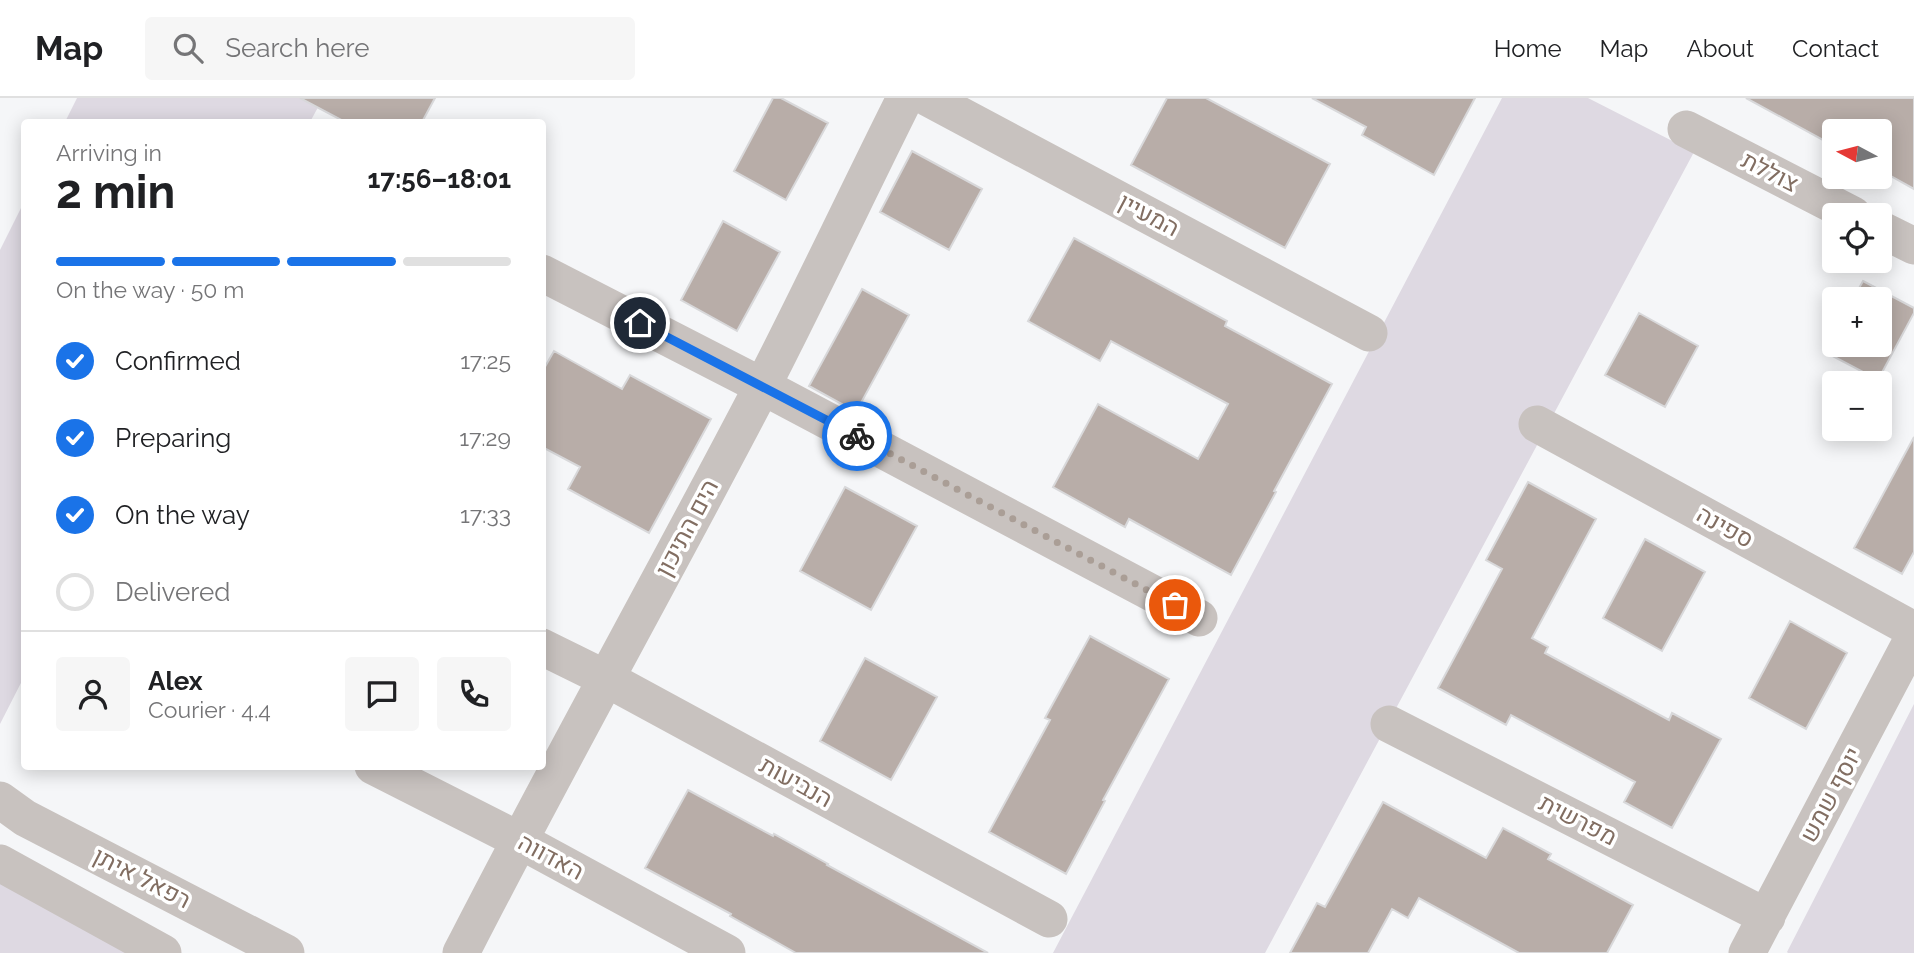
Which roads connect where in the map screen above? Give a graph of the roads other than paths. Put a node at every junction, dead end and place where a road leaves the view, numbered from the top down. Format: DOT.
graph roads {
  1 [pos="905,98"];
  2 [pos="928,98"];
  3 [pos="1686,130"];
  4 [pos="1829,203"];
  5 [pos="1892,235"];
  6 [pos="1914,246"];
  7 [pos="546,275"];
  8 [pos="1369,333"];
  9 [pos="762,386"];
  10 [pos="1537,424"];
  11 [pos="1199,618"];
  12 [pos="1914,630"];
  13 [pos="1914,636"];
  14 [pos="546,649"];
  15 [pos="607,679"];
  16 [pos="1389,724"];
  17 [pos="381,770"];
  18 [pos="0,800"];
  19 [pos="519,840"];
  20 [pos="0,863"];
  21 [pos="1767,917"];
  22 [pos="1049,919"];
  23 [pos="163,953"];
  24 [pos="286,953"];
  25 [pos="461,953"];
  26 [pos="727,953"];
  27 [pos="1747,953"];
  1 -- 9 [label="street, הים התיכון"];
  2 -- 8 [label="street, המעיין"];
  3 -- 4 [label="street, צוללת"];
  5 -- 6 [label="street"];
  7 -- 9 [label="street"];
  9 -- 11 [label="street"];
  9 -- 15 [label="street, הים התיכון"];
  10 -- 12 [label="street, ספינה"];
  13 -- 21 [label="street, יוסף שמש"];
  14 -- 15 [label="street, הנביעות"];
  15 -- 19 [label="street, הים התיכון"];
  15 -- 22 [label="street, הנביעות"];
  16 -- 21 [label="street, מפרשית"];
  17 -- 19 [label="street, האדווה"];
  18 -- 24 [label="street, רפאל איתן"];
  19 -- 25 [label="street, הים התיכון"];
  19 -- 26 [label="street, האדווה"];
  20 -- 23 [label="street"];
  21 -- 27 [label="street, יוסף שמש"];
}
